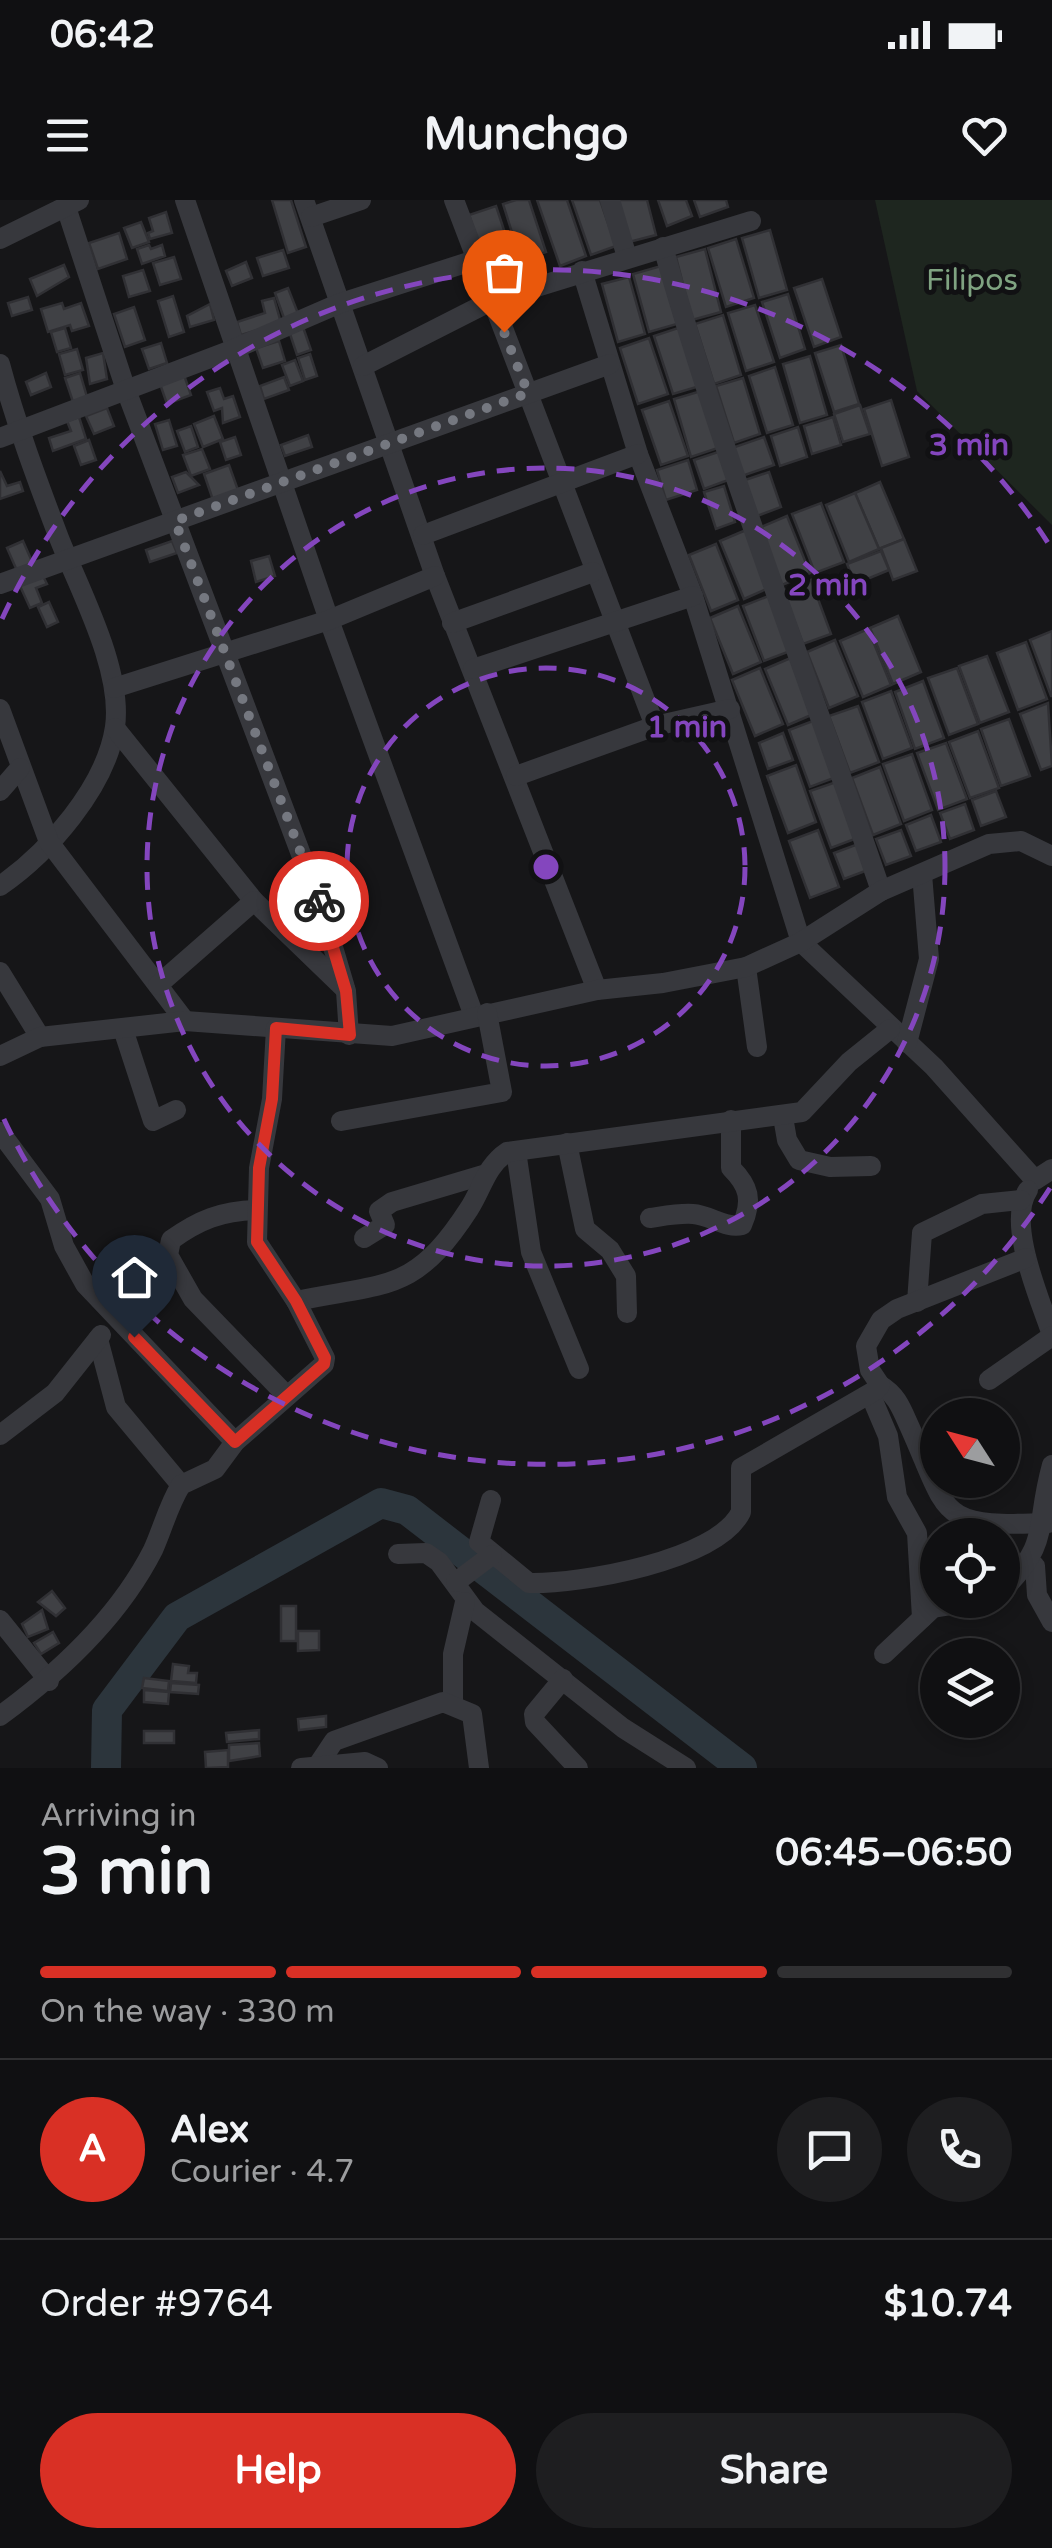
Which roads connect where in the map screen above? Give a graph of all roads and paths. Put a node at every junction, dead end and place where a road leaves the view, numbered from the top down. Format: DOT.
graph roads {
  1 [pos="185,200"];
  2 [pos="361,200"];
  3 [pos="454,200"];
  4 [pos="610,200"];
  5 [pos="73,203"];
  6 [pos="307,209"];
  7 [pos="750,221"];
  8 [pos="0,239"];
  9 [pos="663,247"];
  10 [pos="627,257"];
  11 [pos="475,260"];
  12 [pos="582,271"];
  13 [pos="491,302"];
  14 [pos="338,304"];
  15 [pos="234,350"];
  16 [pos="0,364"];
  17 [pos="610,364"];
  18 [pos="362,366"];
  19 [pos="126,390"];
  20 [pos="528,393"];
  21 [pos="9,435"];
  22 [pos="386,444"];
  23 [pos="638,454"];
  24 [pos="282,484"];
  25 [pos="563,484"];
  26 [pos="175,521"];
  27 [pos="422,535"];
  28 [pos="68,559"];
  29 [pos="592,572"];
  30 [pos="435,576"];
  31 [pos="0,584"];
  32 [pos="693,596"];
  33 [pos="330,620"];
  34 [pos="614,620"];
  35 [pos="452,623"];
  36 [pos="222,653"];
  37 [pos="472,669"];
  38 [pos="114,688"];
  39 [pos="0,709"];
  40 [pos="730,710"];
  41 [pos="655,726"];
  42 [pos="115,728"];
  43 [pos="20,768"];
  44 [pos="516,776"];
  45 [pos="0,792"];
  46 [pos="49,842"];
  47 [pos="1052,856"];
  48 [pos="922,874"];
  49 [pos="0,886"];
  50 [pos="881,891"];
  51 [pos="254,901"];
  52 [pos="801,942"];
  53 [pos="746,966"];
  54 [pos="0,972"];
  55 [pos="158,985"];
  56 [pos="596,990"];
  57 [pos="346,991"];
  58 [pos="480,1015"];
  59 [pos="186,1021"];
  60 [pos="276,1028"];
  61 [pos="890,1028"];
  62 [pos="123,1029"];
  63 [pos="350,1035"];
  64 [pos="40,1037"];
  65 [pos="908,1042"];
  66 [pos="757,1047"];
  67 [pos="0,1056"];
  68 [pos="176,1110"];
  69 [pos="783,1118"];
  70 [pos="341,1120"];
  71 [pos="732,1120"];
  72 [pos="0,1132"];
  73 [pos="567,1143"];
  74 [pos="516,1150"];
  75 [pos="871,1166"];
  76 [pos="486,1174"];
  77 [pos="1043,1174"];
  78 [pos="1021,1200"];
  79 [pos="256,1210"];
  80 [pos="650,1218"];
  81 [pos="364,1238"];
  82 [pos="1026,1258"];
  83 [pos="296,1301"];
  84 [pos="917,1302"];
  85 [pos="626,1313"];
  86 [pos="113,1316"];
  87 [pos="1052,1336"];
  88 [pos="98,1340"];
  89 [pos="580,1369"];
  90 [pos="989,1380"];
  91 [pos="875,1390"];
  92 [pos="287,1396"];
  93 [pos="0,1435"];
  94 [pos="235,1442"];
  95 [pos="1052,1464"];
  96 [pos="181,1485"];
  97 [pos="490,1500"];
  98 [pos="1048,1523"];
  99 [pos="398,1554"];
  100 [pos="490,1555"];
  101 [pos="1035,1566"];
  102 [pos="1020,1577"];
  103 [pos="457,1581"];
  104 [pos="920,1584"];
  105 [pos="465,1602"];
  106 [pos="922,1618"];
  107 [pos="0,1620"];
  108 [pos="1052,1622"];
  109 [pos="884,1654"];
  110 [pos="562,1680"];
  111 [pos="49,1681"];
  112 [pos="453,1704"];
  113 [pos="0,1716"];
  114 [pos="310,1766"];
  115 [pos="378,1768"];
  116 [pos="479,1768"];
  117 [pos="578,1768"];
  118 [pos="686,1768"];
  1 -- 15 [label="street"];
  2 -- 6 [label="street"];
  3 -- 11 [label="street"];
  4 -- 10 [label="street"];
  5 -- 8 [label="street"];
  5 -- 19 [label="street"];
  6 -- 14 [label="street"];
  7 -- 9 [label="street"];
  9 -- 10 [label="street"];
  9 -- 50 [label="street"];
  10 -- 12 [label="street"];
  11 -- 13 [label="street"];
  11 -- 14 [label="street"];
  12 -- 13 [label="street"];
  12 -- 17 [label="street"];
  13 -- 18 [label="street"];
  13 -- 20 [label="street"];
  14 -- 15 [label="street"];
  14 -- 18 [label="street"];
  15 -- 19 [label="street"];
  15 -- 24 [label="street"];
  16 -- 21 [label="street"];
  17 -- 20 [label="street"];
  17 -- 23 [label="street"];
  18 -- 22 [label="street"];
  19 -- 21 [label="street"];
  19 -- 26 [label="street"];
  20 -- 22 [label="street"];
  20 -- 25 [label="street"];
  21 -- 28 [label="street"];
  22 -- 24 [label="street"];
  22 -- 27 [label="street"];
  23 -- 25 [label="street"];
  23 -- 32 [label="street"];
  24 -- 26 [label="street"];
  24 -- 33 [label="street"];
  25 -- 27 [label="street"];
  25 -- 29 [label="street"];
  26 -- 28 [label="street"];
  26 -- 36 [label="street"];
  27 -- 30 [label="street"];
  28 -- 31 [label="street"];
  28 -- 38 [label="street"];
  29 -- 34 [label="street"];
  29 -- 35 [label="street"];
  30 -- 33 [label="street"];
  30 -- 35 [label="street"];
  32 -- 34 [label="street"];
  32 -- 40 [label="street"];
  33 -- 36 [label="street"];
  33 -- 58 [label="street"];
  34 -- 37 [label="street"];
  34 -- 41 [label="street"];
  35 -- 37 [label="street"];
  36 -- 38 [label="street"];
  36 -- 57 [label="street"];
  37 -- 44 [label="street"];
  38 -- 42 [label="street"];
  39 -- 43 [label="street"];
  40 -- 41 [label="street"];
  40 -- 52 [label="street"];
  41 -- 44 [label="street"];
  42 -- 46 [label="street"];
  42 -- 51 [label="street"];
  43 -- 45 [label="street"];
  43 -- 46 [label="street"];
  44 -- 56 [label="street"];
  46 -- 49 [label="street"];
  46 -- 55 [label="street"];
  47 -- 48 [label="street"];
  48 -- 50 [label="street"];
  48 -- 65 [label="street"];
  50 -- 52 [label="street"];
  51 -- 55 [label="street"];
  51 -- 57 [label="street"];
  52 -- 53 [label="street"];
  52 -- 61 [label="street"];
  53 -- 56 [label="street"];
  53 -- 66 [label="street"];
  54 -- 64 [label="street"];
  55 -- 59 [label="street"];
  56 -- 58 [label="street"];
  57 -- 63 [label="street"];
  58 -- 63 [label="street"];
  58 -- 70 [label="street"];
  59 -- 60 [label="street"];
  59 -- 62 [label="street"];
  60 -- 63 [label="street"];
  60 -- 79 [label="street"];
  61 -- 65 [label="street"];
  61 -- 69 [label="street"];
  62 -- 64 [label="street"];
  62 -- 68 [label="street"];
  64 -- 67 [label="street"];
  65 -- 77 [label="street"];
  69 -- 71 [label="street"];
  69 -- 75 [label="street"];
  71 -- 73 [label="street"];
  71 -- 80 [label="street"];
  72 -- 86 [label="street"];
  73 -- 74 [label="street"];
  73 -- 85 [label="street"];
  74 -- 76 [label="street"];
  74 -- 89 [label="street"];
  76 -- 81 [label="street"];
  76 -- 83 [label="street"];
  77 -- 78 [label="street"];
  78 -- 82 [label="street"];
  78 -- 84 [label="street"];
  79 -- 83 [label="street"];
  79 -- 92 [label="street"];
  82 -- 84 [label="street"];
  82 -- 87 [label="street"];
  83 -- 92 [label="street"];
  84 -- 91 [label="street"];
  86 -- 88 [label="street"];
  86 -- 94 [label="street"];
  87 -- 90 [label="street"];
  88 -- 93 [label="street"];
  88 -- 96 [label="street"];
  91 -- 98 [label="street"];
  91 -- 100 [label="street"];
  91 -- 104 [label="street"];
  92 -- 94 [label="street"];
  94 -- 96 [label="street"];
  95 -- 98 [label="street"];
  96 -- 111 [label="street"];
  97 -- 100 [label="street"];
  98 -- 101 [label="street"];
  99 -- 103 [label="street"];
  100 -- 103 [label="street"];
  101 -- 102 [label="street"];
  101 -- 108 [label="street"];
  103 -- 105 [label="street"];
  105 -- 110 [label="street"];
  105 -- 112 [label="street"];
  106 -- 109 [label="street"];
  107 -- 111 [label="street"];
  110 -- 117 [label="street"];
  110 -- 118 [label="street"];
  111 -- 113 [label="street"];
  112 -- 114 [label="street"];
  112 -- 116 [label="street"];
  114 -- 115 [label="street"];
}
